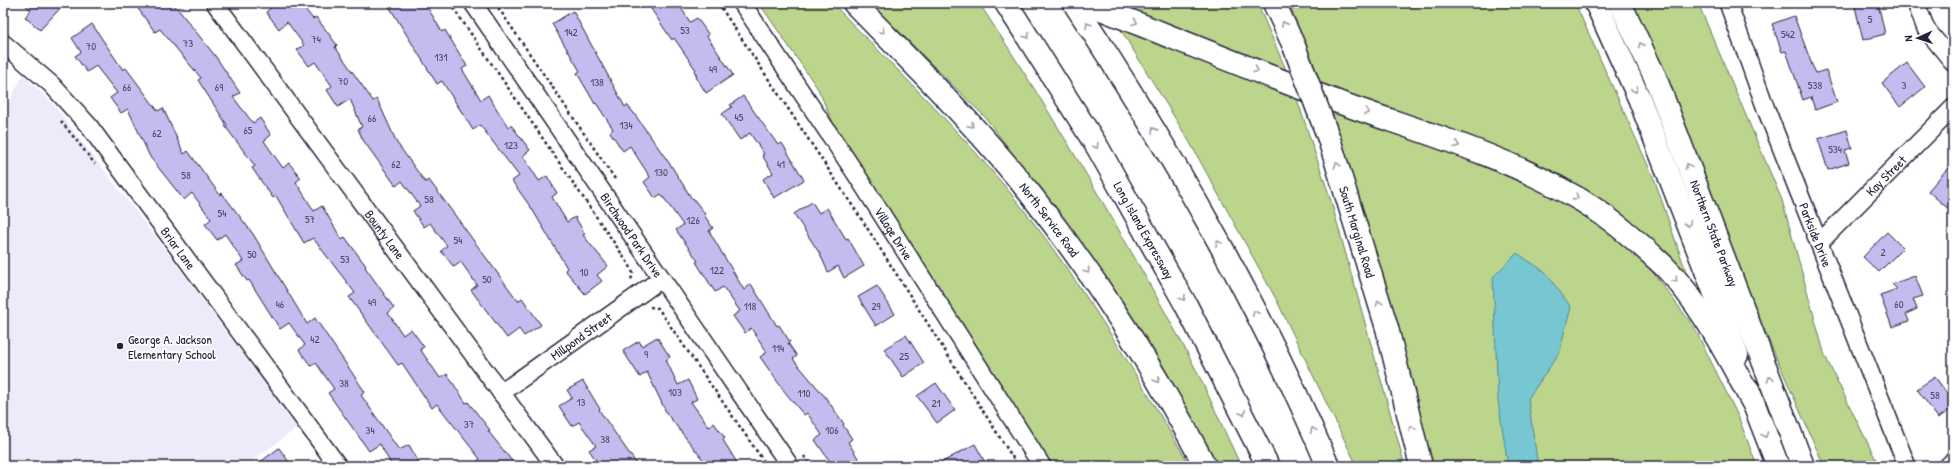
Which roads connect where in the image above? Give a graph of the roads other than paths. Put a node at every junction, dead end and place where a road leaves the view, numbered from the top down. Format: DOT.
graph roads {
  1 [pos="215,3"];
  2 [pos="473,3"];
  3 [pos="742,3"];
  4 [pos="854,3"];
  5 [pos="1006,3"];
  6 [pos="1074,3"];
  7 [pos="1086,3"];
  8 [pos="1274,3"];
  9 [pos="1596,3"];
  10 [pos="1620,3"];
  11 [pos="1728,3"];
  12 [pos="1916,3"];
  13 [pos="3,43"];
  14 [pos="1953,62"];
  15 [pos="1953,108"];
  16 [pos="1819,243"];
  17 [pos="661,279"];
  18 [pos="501,393"];
  19 [pos="1753,403"];
  20 [pos="1953,461"];
  21 [pos="338,466"];
  22 [pos="555,466"];
  23 [pos="790,466"];
  24 [pos="1042,466"];
  25 [pos="1205,466"];
  26 [pos="1268,466"];
  27 [pos="1328,466"];
  28 [pos="1421,466"];
  29 [pos="1778,466"];
  30 [pos="1803,466"];
  31 [pos="1907,466"];
  32 [pos="1948,466"];
  1 -- 18 [label="street, Bounty Lane"];
  2 -- 17 [label="street, Birchwood Park Drive"];
  3 -- 24 [label="street, Village Drive"];
  4 -- 25 [label="main road, North Service Road, one-way"];
  5 -- 26 [label="main road, Long Island Expressway, one-way"];
  27 -- 6 [label="main road, one-way"];
  7 -- 19 [label="main road, one-way"];
  28 -- 8 [label="main road, South Marginal Road, one-way, bridge"];
  9 -- 19 [label="main road, Northern State Parkway, one-way"];
  30 -- 10 [label="main road, Northern State Parkway, one-way"];
  11 -- 16 [label="street, Parkside Drive"];
  12 -- 14 [label="street"];
  13 -- 21 [label="street, Briar Lane"];
  15 -- 16 [label="street, Kay Street"];
  16 -- 31 [label="street, Parkside Drive"];
  17 -- 18 [label="street, Millpond Street"];
  17 -- 23 [label="street, Birchwood Park Drive"];
  18 -- 22 [label="street, Bounty Lane"];
  19 -- 29 [label="main road, Northern State Parkway, one-way"];
  20 -- 32 [label="street"];
}
